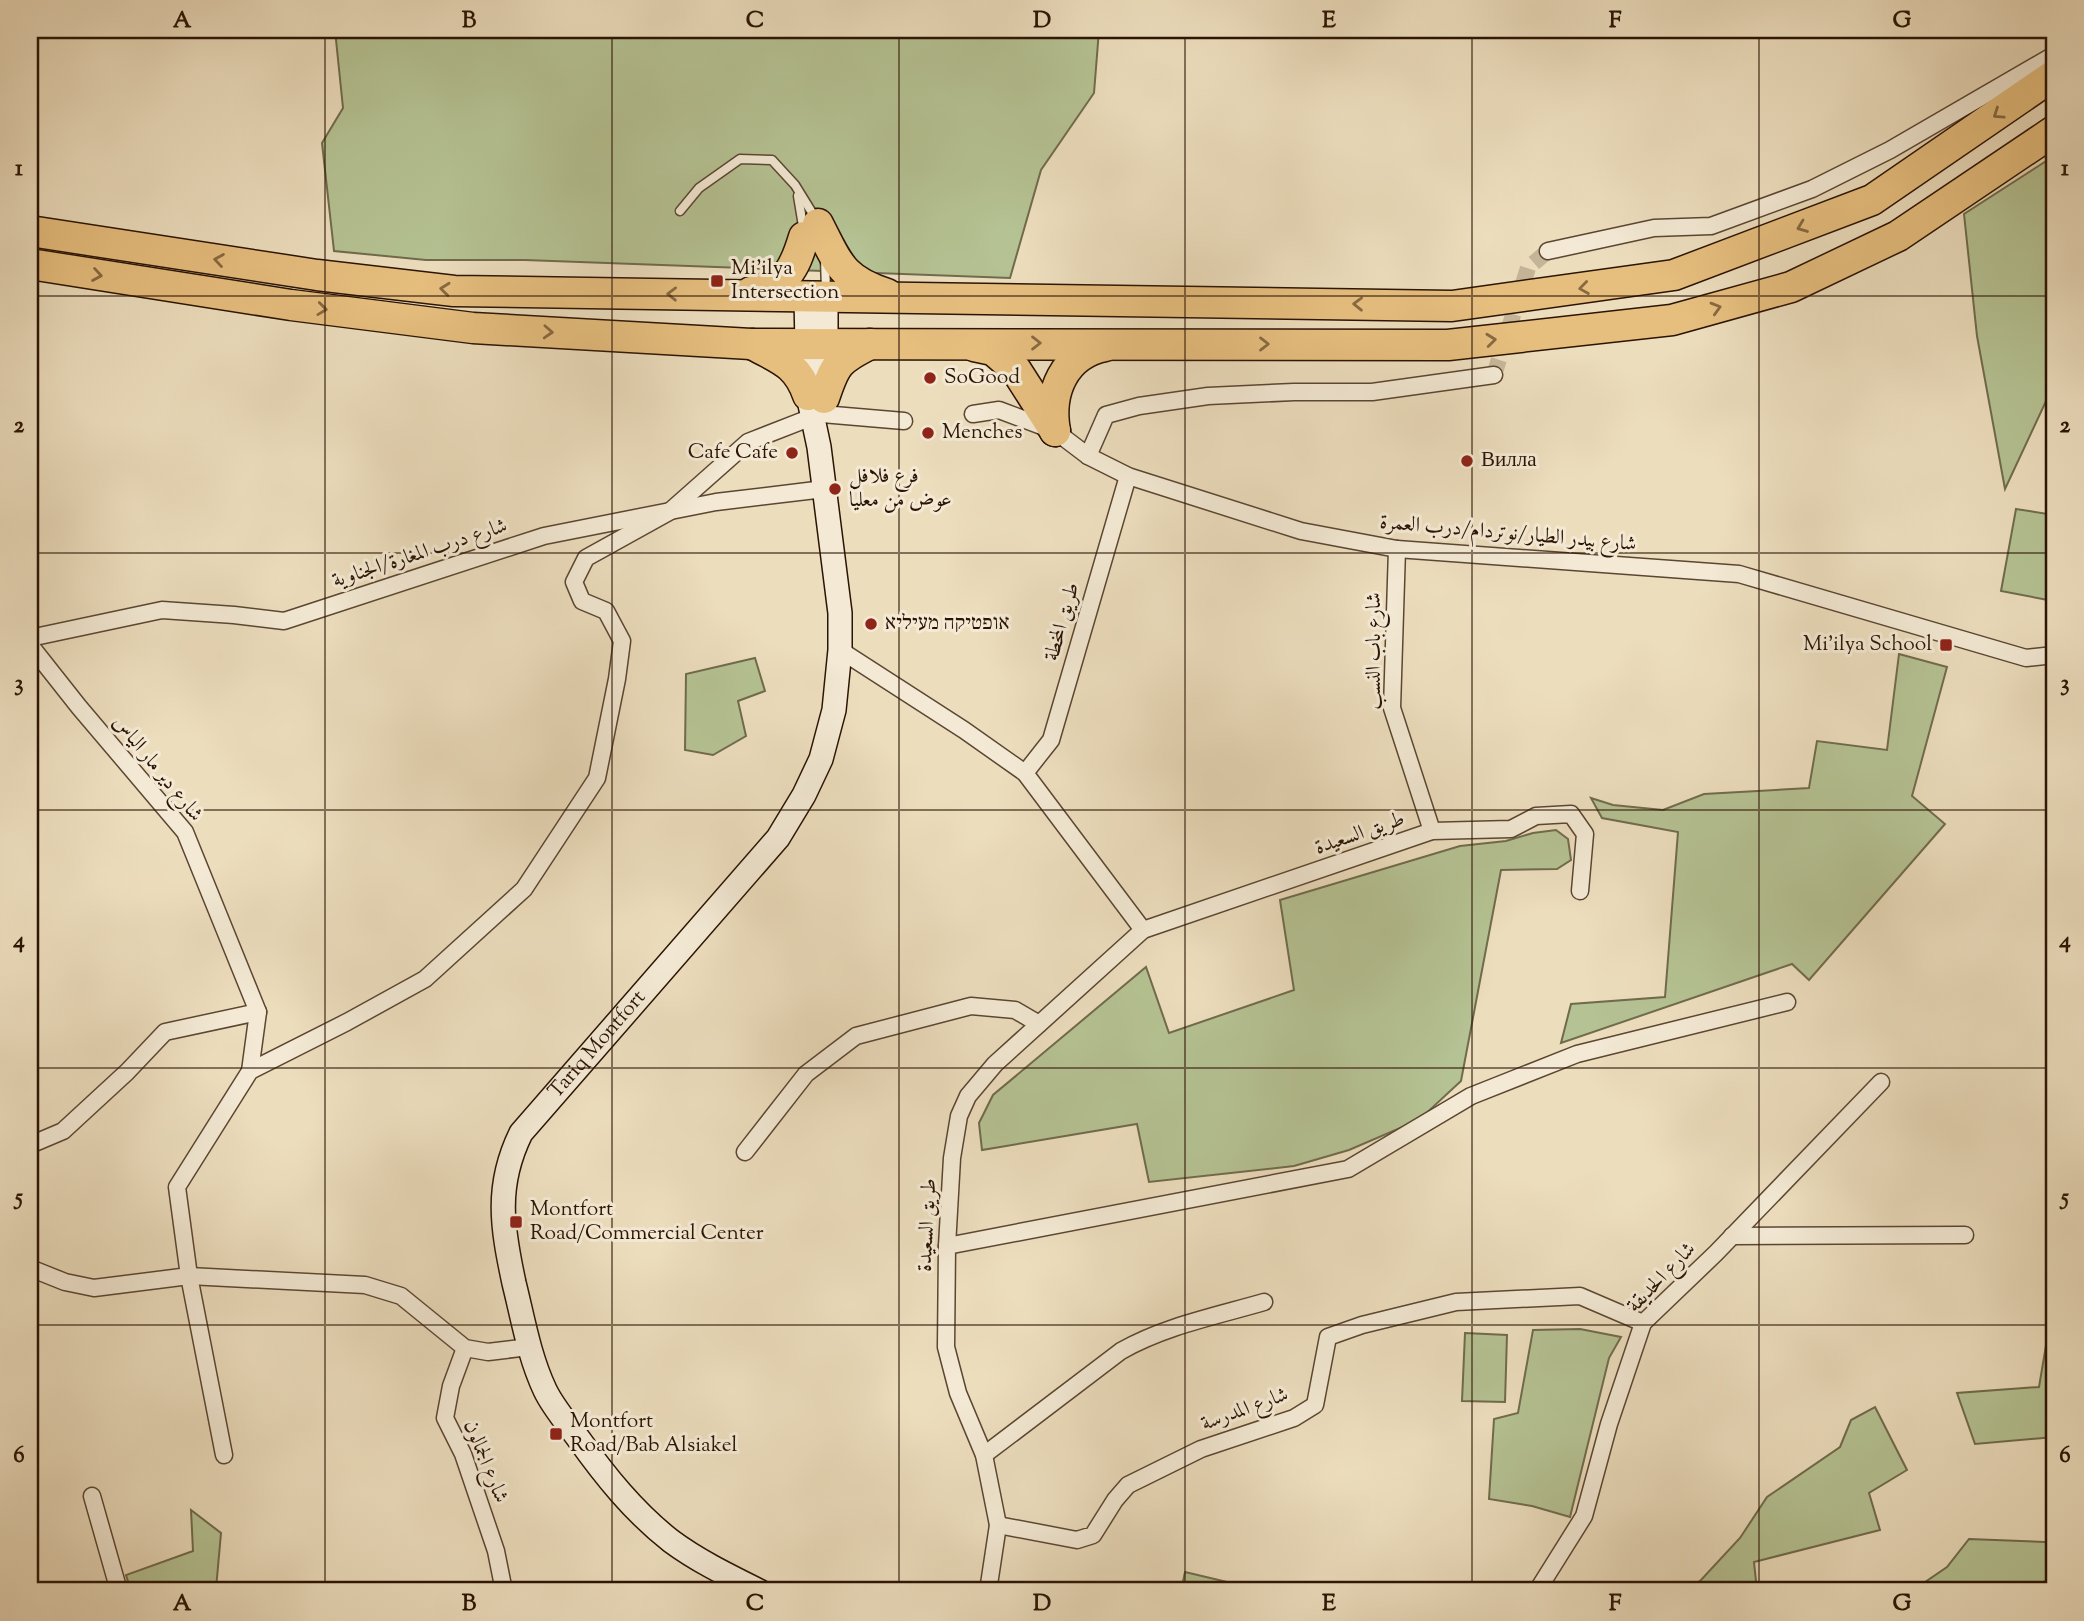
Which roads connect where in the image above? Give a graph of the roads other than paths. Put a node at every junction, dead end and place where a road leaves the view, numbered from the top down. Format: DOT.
graph roads {
  1 [pos="2054,55"];
  2 [pos="2054,75"];
  3 [pos="2054,131"];
  4 [pos="797,190"];
  5 [pos="680,211"];
  6 [pos="30,231"];
  7 [pos="809,239"];
  8 [pos="1548,251"];
  9 [pos="30,264"];
  10 [pos="813,293"];
  11 [pos="740,295"];
  12 [pos="900,298"];
  13 [pos="953,342"];
  14 [pos="817,343"];
  15 [pos="1119,343"];
  16 [pos="751,344"];
  17 [pos="870,344"];
  18 [pos="1494,376"];
  19 [pos="816,406"];
  20 [pos="973,414"];
  21 [pos="904,421"];
  22 [pos="1055,431"];
  23 [pos="1088,456"];
  24 [pos="1128,476"];
  25 [pos="824,489"];
  26 [pos="669,512"];
  27 [pos="1398,549"];
  28 [pos="30,638"];
  29 [pos="30,645"];
  30 [pos="840,650"];
  31 [pos="2054,655"];
  32 [pos="1025,773"];
  33 [pos="1432,831"];
  34 [pos="1580,891"];
  35 [pos="1143,930"];
  36 [pos="1787,1002"];
  37 [pos="258,1012"];
  38 [pos="1039,1024"];
  39 [pos="250,1071"];
  40 [pos="1881,1082"];
  41 [pos="30,1145"];
  42 [pos="744,1152"];
  43 [pos="1965,1235"];
  44 [pos="1732,1236"];
  45 [pos="947,1246"];
  46 [pos="30,1268"];
  47 [pos="189,1276"];
  48 [pos="1264,1302"];
  49 [pos="1643,1323"];
  50 [pos="529,1347"];
  51 [pos="465,1348"];
  52 [pos="224,1455"];
  53 [pos="984,1455"];
  54 [pos="92,1496"];
  55 [pos="998,1525"];
  56 [pos="119,1591"];
  57 [pos="504,1591"];
  58 [pos="759,1591"];
  59 [pos="988,1591"];
  60 [pos="1537,1591"];
  1 -- 8 [label="street"];
  2 -- 12 [label="highway, one-way"];
  15 -- 3 [label="highway, one-way"];
  4 -- 5 [label="lane"];
  4 -- 7 [label="lane"];
  4 -- 7 [label="lane"];
  11 -- 6 [label="highway, one-way"];
  7 -- 10 [label="lane"];
  7 -- 11 [label="highway"];
  7 -- 12 [label="highway"];
  9 -- 16 [label="highway, one-way"];
  10 -- 11 [label="highway"];
  10 -- 12 [label="highway"];
  10 -- 14 [label="main road, Tariq Montfort"];
  13 -- 15 [label="highway, one-way"];
  13 -- 17 [label="highway"];
  13 -- 22 [label="highway"];
  14 -- 16 [label="highway"];
  14 -- 17 [label="highway"];
  14 -- 19 [label="main road, Tariq Montfort"];
  15 -- 22 [label="highway"];
  16 -- 19 [label="highway"];
  17 -- 19 [label="highway"];
  18 -- 23 [label="street"];
  19 -- 21 [label="street"];
  19 -- 25 [label="main road, Tariq Montfort"];
  19 -- 26 [label="street"];
  20 -- 22 [label="street, شارع بيدر الطيار/نوتردام/درب العمرة"];
  22 -- 23 [label="street, شارع بيدر الطيار/نوتردام/درب العمرة"];
  23 -- 24 [label="street, شارع بيدر الطيار/نوتردام/درب العمرة"];
  24 -- 27 [label="street, شارع بيدر الطيار/نوتردام/درب العمرة"];
  24 -- 32 [label="street, طريق المخطة"];
  25 -- 26 [label="street, شارع درب المغارة/الجناوية"];
  25 -- 30 [label="main road, Tariq Montfort"];
  26 -- 28 [label="street, شارع درب المغارة/الجناوية"];
  26 -- 39 [label="street"];
  27 -- 31 [label="street, شارع بيدر الطيار/نوتردام/درب العمرة"];
  27 -- 33 [label="street, شارع باب النسب"];
  29 -- 37 [label="street, شارع دير مار الياس"];
  30 -- 32 [label="street"];
  30 -- 50 [label="main road, Tariq Montfort"];
  32 -- 35 [label="street"];
  33 -- 34 [label="street, طريق السعيدة"];
  33 -- 35 [label="street, طريق السعيدة"];
  35 -- 38 [label="street, طريق السعيدة"];
  36 -- 45 [label="street"];
  37 -- 39 [label="street, شارع دير مار الياس"];
  37 -- 41 [label="street"];
  38 -- 42 [label="street"];
  38 -- 45 [label="street, طريق السعيدة"];
  39 -- 47 [label="street"];
  40 -- 44 [label="street, شارع الحديقة"];
  43 -- 44 [label="street"];
  44 -- 49 [label="street, شارع الحديقة"];
  45 -- 53 [label="street, طريق السعيدة"];
  46 -- 47 [label="street"];
  47 -- 51 [label="street"];
  47 -- 52 [label="street"];
  48 -- 53 [label="street"];
  49 -- 55 [label="street, شارع المدرسة"];
  49 -- 60 [label="street, شارع الحديقة"];
  50 -- 51 [label="street"];
  50 -- 58 [label="main road, Tariq Montfort"];
  51 -- 57 [label="street, شارع الجمالون"];
  53 -- 55 [label="street, طريق السعيدة"];
  54 -- 56 [label="street"];
  55 -- 59 [label="street, طريق السعيدة"];
}
